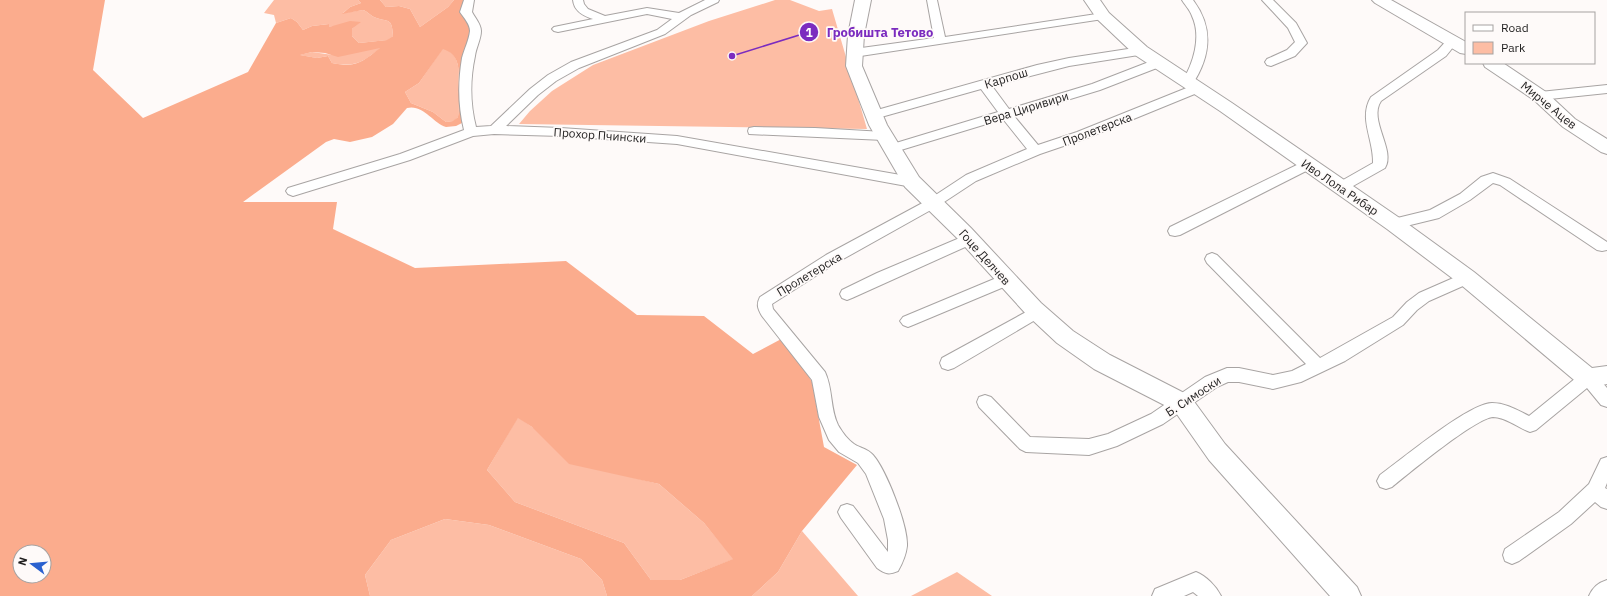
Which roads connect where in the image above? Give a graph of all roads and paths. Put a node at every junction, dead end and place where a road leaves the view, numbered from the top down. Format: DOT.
graph roads {
  1 [pos="469,0"];
  2 [pos="578,0"];
  3 [pos="642,0"];
  4 [pos="714,0"];
  5 [pos="863,0"];
  6 [pos="932,0"];
  7 [pos="1092,0"];
  8 [pos="1187,0"];
  9 [pos="1267,0"];
  10 [pos="1380,0"];
  11 [pos="683,15"];
  12 [pos="1103,16"];
  13 [pos="605,19"];
  14 [pos="558,29"];
  15 [pos="940,41"];
  16 [pos="1452,42"];
  17 [pos="1465,48"];
  18 [pos="1141,50"];
  19 [pos="854,53"];
  20 [pos="1272,62"];
  21 [pos="1158,63"];
  22 [pos="1492,64"];
  23 [pos="985,85"];
  24 [pos="1193,85"];
  25 [pos="1607,89"];
  26 [pos="1540,96"];
  27 [pos="1006,114"];
  28 [pos="874,115"];
  29 [pos="494,130"];
  30 [pos="754,131"];
  31 [pos="471,132"];
  32 [pos="888,142"];
  33 [pos="1607,148"];
  34 [pos="1035,151"];
  35 [pos="1307,164"];
  36 [pos="912,182"];
  37 [pos="1341,187"];
  38 [pos="293,191"];
  39 [pos="933,203"];
  40 [pos="1394,224"];
  41 [pos="1175,231"];
  42 [pos="970,239"];
  43 [pos="1602,246"];
  44 [pos="1212,259"];
  45 [pos="1467,278"];
  46 [pos="1006,280"];
  47 [pos="847,294"];
  48 [pos="1037,312"];
  49 [pos="908,321"];
  50 [pos="948,363"];
  51 [pos="1318,366"];
  52 [pos="1598,377"];
  53 [pos="1607,400"];
  54 [pos="985,402"];
  55 [pos="1182,403"];
  56 [pos="1607,464"];
  57 [pos="1386,480"];
  58 [pos="1601,495"];
  59 [pos="847,512"];
  60 [pos="1512,555"];
  61 [pos="1607,589"];
  62 [pos="1162,596"];
  63 [pos="1211,596"];
  64 [pos="1348,596"];
  65 [pos="1599,596"];
  1 -- 31 [label="street"];
  2 -- 13 [label="street"];
  3 -- 11 [label="street"];
  4 -- 11 [label="street"];
  5 -- 19 [label="street, Гоце Делчев"];
  6 -- 15 [label="street"];
  7 -- 12 [label="street, Иво Лола Рибар"];
  8 -- 24 [label="street"];
  9 -- 20 [label="street"];
  10 -- 16 [label="street"];
  11 -- 13 [label="street"];
  11 -- 29 [label="street"];
  12 -- 15 [label="street"];
  12 -- 18 [label="street, Иво Лола Рибар"];
  13 -- 14 [label="street"];
  15 -- 19 [label="street"];
  16 -- 17 [label="street"];
  16 -- 37 [label="street"];
  18 -- 21 [label="street, Иво Лола Рибар"];
  18 -- 23 [label="street, Карпош"];
  19 -- 28 [label="street, Гоце Делчев"];
  21 -- 24 [label="street, Иво Лола Рибар"];
  21 -- 27 [label="street, Вера Циривири"];
  22 -- 26 [label="street, Мирче Ацев"];
  23 -- 27 [label="street"];
  23 -- 28 [label="street, Карпош"];
  24 -- 34 [label="street, Пролетерска"];
  24 -- 35 [label="street, Иво Лола Рибар"];
  25 -- 26 [label="street"];
  26 -- 33 [label="street, Мирче Ацев"];
  27 -- 32 [label="street, Вера Циривири"];
  27 -- 34 [label="street"];
  28 -- 32 [label="street, Гоце Делчев"];
  29 -- 31 [label="street, Прохор Пчински"];
  29 -- 36 [label="street, Прохор Пчински"];
  30 -- 32 [label="street"];
  31 -- 38 [label="street, Прохор Пчински"];
  32 -- 36 [label="street, Гоце Делчев"];
  34 -- 39 [label="street, Пролетерска"];
  35 -- 37 [label="street, Иво Лола Рибар"];
  35 -- 41 [label="street"];
  36 -- 39 [label="street, Гоце Делчев"];
  37 -- 40 [label="street, Иво Лола Рибар"];
  39 -- 42 [label="street, Гоце Делчев"];
  39 -- 59 [label="street, Пролетерска"];
  40 -- 43 [label="street"];
  40 -- 45 [label="street, Иво Лола Рибар"];
  42 -- 46 [label="street, Гоце Делчев"];
  42 -- 47 [label="street"];
  44 -- 51 [label="street"];
  45 -- 51 [label="street, Б. Симоски"];
  45 -- 52 [label="street, Иво Лола Рибар"];
  46 -- 48 [label="street, Гоце Делчев"];
  46 -- 49 [label="street"];
  48 -- 50 [label="street"];
  48 -- 55 [label="street, Гоце Делчев"];
  51 -- 55 [label="street, Б. Симоски"];
  52 -- 53 [label="street"];
  52 -- 57 [label="street"];
  54 -- 55 [label="street, Б. Симоски"];
  55 -- 64 [label="street"];
  56 -- 58 [label="street"];
  58 -- 60 [label="street"];
  61 -- 65 [label="street"];
  62 -- 63 [label="street"];
}
